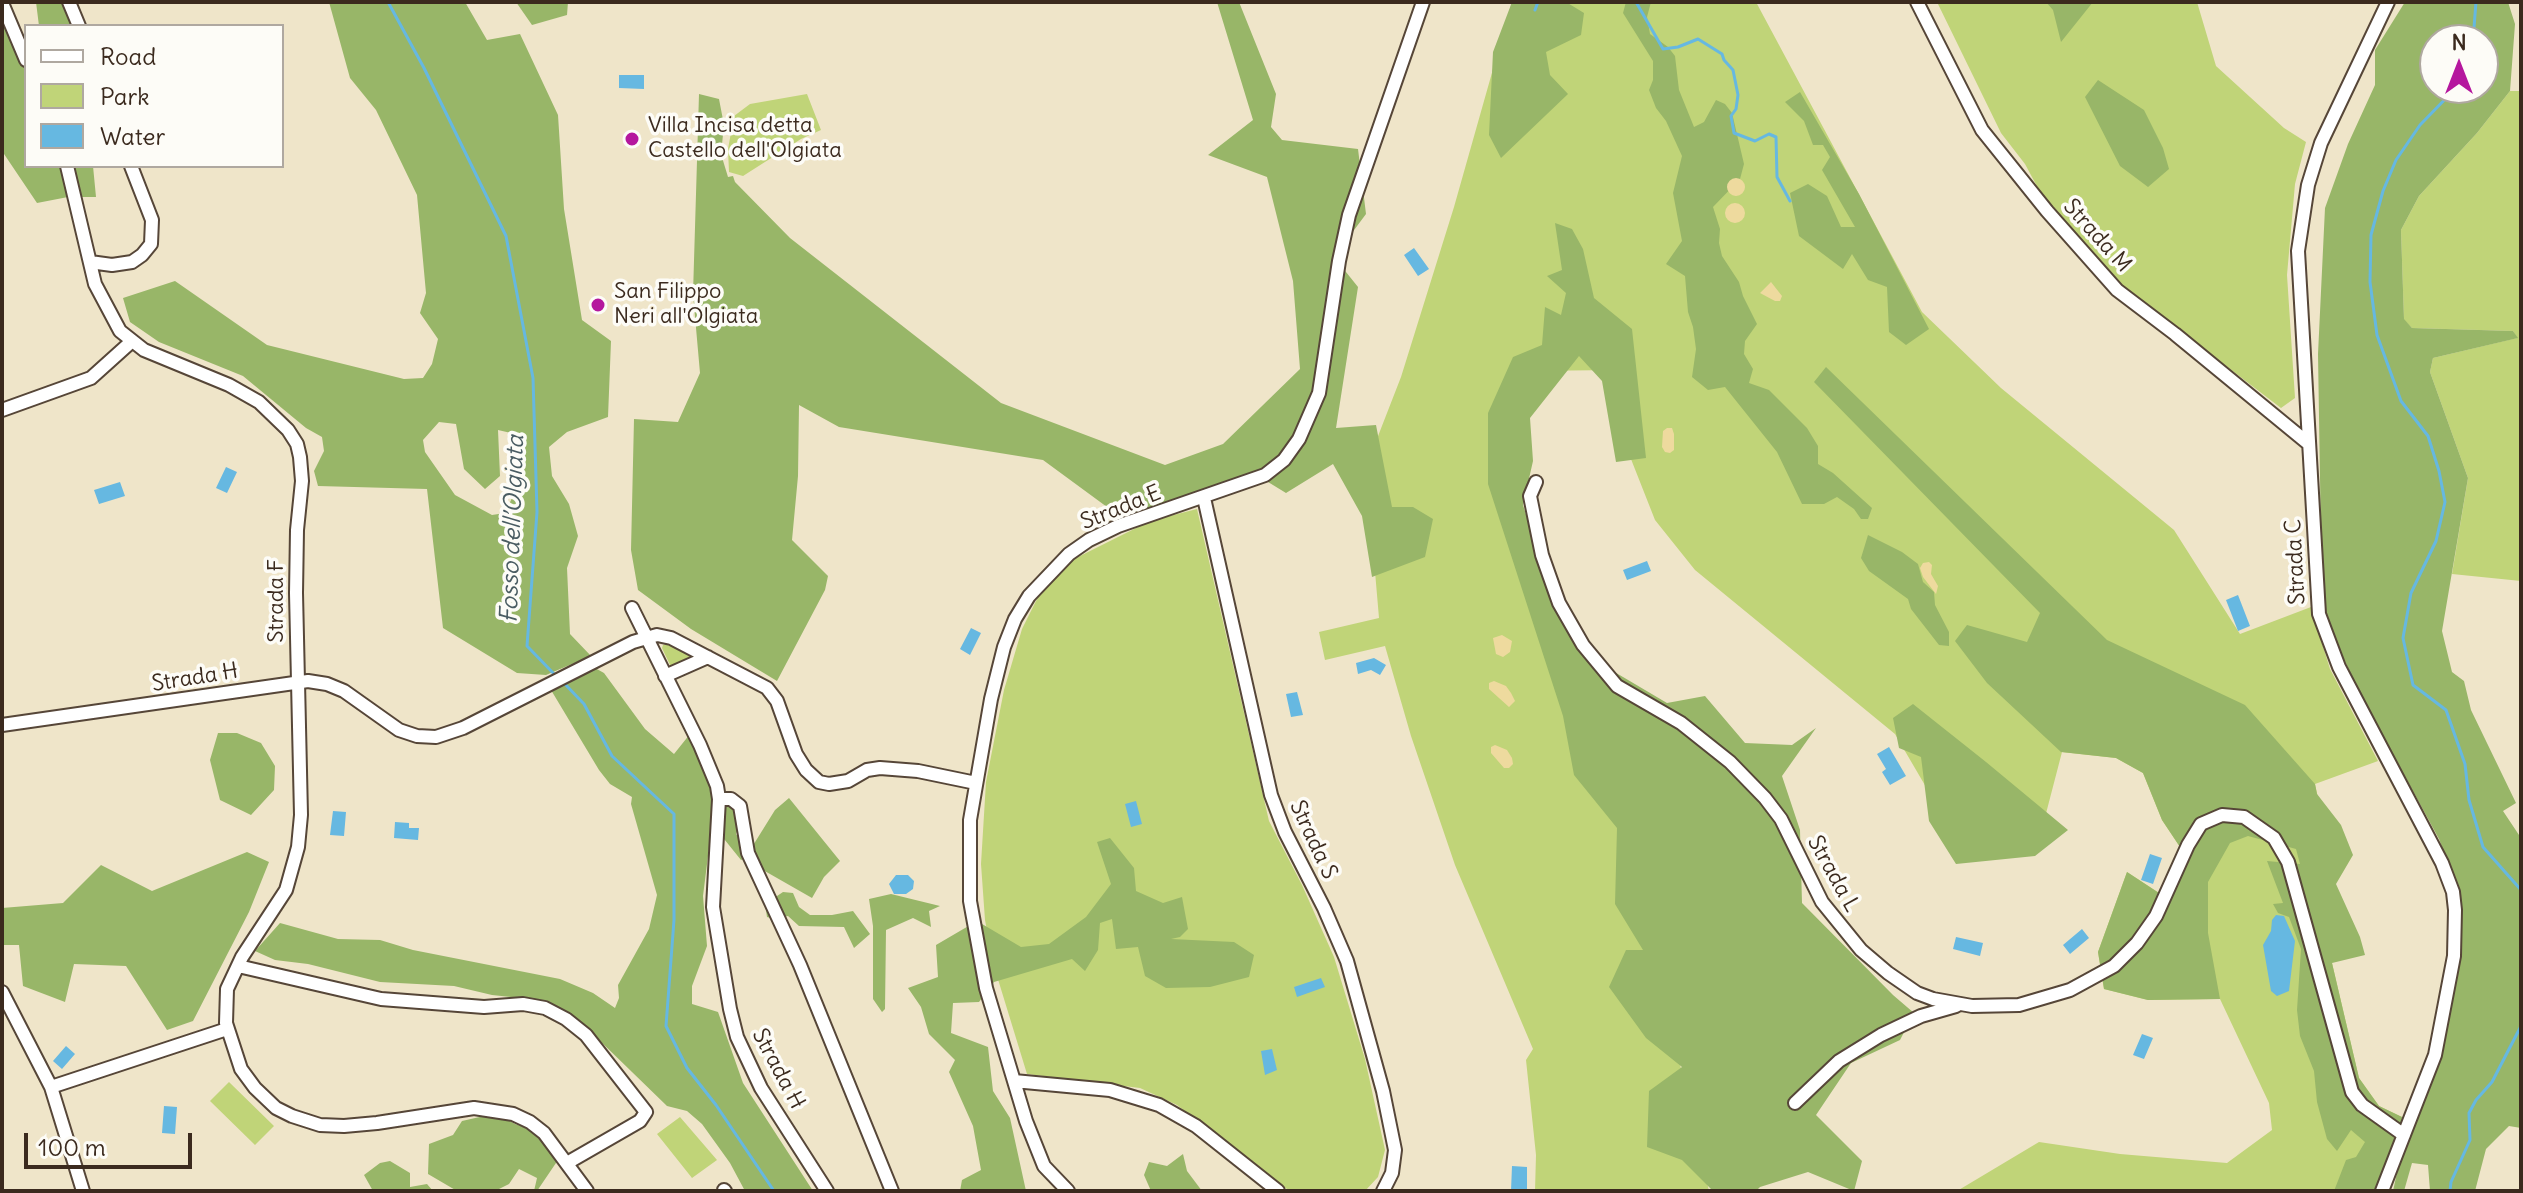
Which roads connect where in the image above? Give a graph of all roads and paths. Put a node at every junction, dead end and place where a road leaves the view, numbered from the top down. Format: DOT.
graph roads {
  1 [pos="69,2"];
  2 [pos="1423,2"];
  3 [pos="1917,2"];
  4 [pos="2388,2"];
  5 [pos="2,3"];
  6 [pos="78,24"];
  7 [pos="24,55"];
  8 [pos="67,168"];
  9 [pos="132,168"];
  10 [pos="90,262"];
  11 [pos="131,342"];
  12 [pos="2,410"];
  13 [pos="2309,444"];
  14 [pos="1536,482"];
  15 [pos="1204,498"];
  16 [pos="632,608"];
  17 [pos="645,637"];
  18 [pos="708,657"];
  19 [pos="665,676"];
  20 [pos="298,681"];
  21 [pos="2,725"];
  22 [pos="976,783"];
  23 [pos="719,799"];
  24 [pos="238,966"];
  25 [pos="2,992"];
  26 [pos="1959,1005"];
  27 [pos="227,1029"];
  28 [pos="1014,1081"];
  29 [pos="51,1087"];
  30 [pos="1795,1103"];
  31 [pos="2404,1135"];
  32 [pos="567,1163"];
  33 [pos="83,1191"];
  34 [pos="587,1191"];
  35 [pos="827,1191"];
  36 [pos="892,1191"];
  37 [pos="1068,1191"];
  38 [pos="1278,1191"];
  39 [pos="1383,1191"];
  40 [pos="2382,1191"];
  1 -- 6 [label="street"];
  2 -- 15 [label="street, Strada E"];
  3 -- 13 [label="street, Strada M"];
  4 -- 13 [label="street, Strada C"];
  5 -- 7 [label="street"];
  8 -- 10 [label="street, Strada F"];
  9 -- 10 [label="street"];
  10 -- 11 [label="street, Strada F"];
  11 -- 12 [label="street"];
  11 -- 20 [label="street, Strada F"];
  13 -- 31 [label="street, Strada C"];
  14 -- 26 [label="street, Strada L"];
  15 -- 22 [label="street, Strada E"];
  15 -- 39 [label="street, Strada S"];
  16 -- 17 [label="street, Strada H"];
  17 -- 18 [label="street"];
  17 -- 19 [label="street, Strada H"];
  17 -- 20 [label="street, Strada H"];
  18 -- 19 [label="street"];
  18 -- 22 [label="street"];
  19 -- 23 [label="street, Strada H"];
  20 -- 21 [label="street, Strada H"];
  20 -- 24 [label="street, Strada F"];
  22 -- 28 [label="street, Strada E"];
  23 -- 35 [label="street, Strada H"];
  23 -- 36 [label="street"];
  24 -- 27 [label="street, Strada F"];
  24 -- 32 [label="street"];
  25 -- 29 [label="street"];
  26 -- 30 [label="street"];
  26 -- 31 [label="street, Strada L"];
  27 -- 29 [label="street"];
  27 -- 32 [label="street, Strada F"];
  28 -- 37 [label="street, Strada E"];
  28 -- 38 [label="street"];
  29 -- 33 [label="street"];
  31 -- 40 [label="street, Strada C"];
  32 -- 34 [label="street, Strada F"];
}
